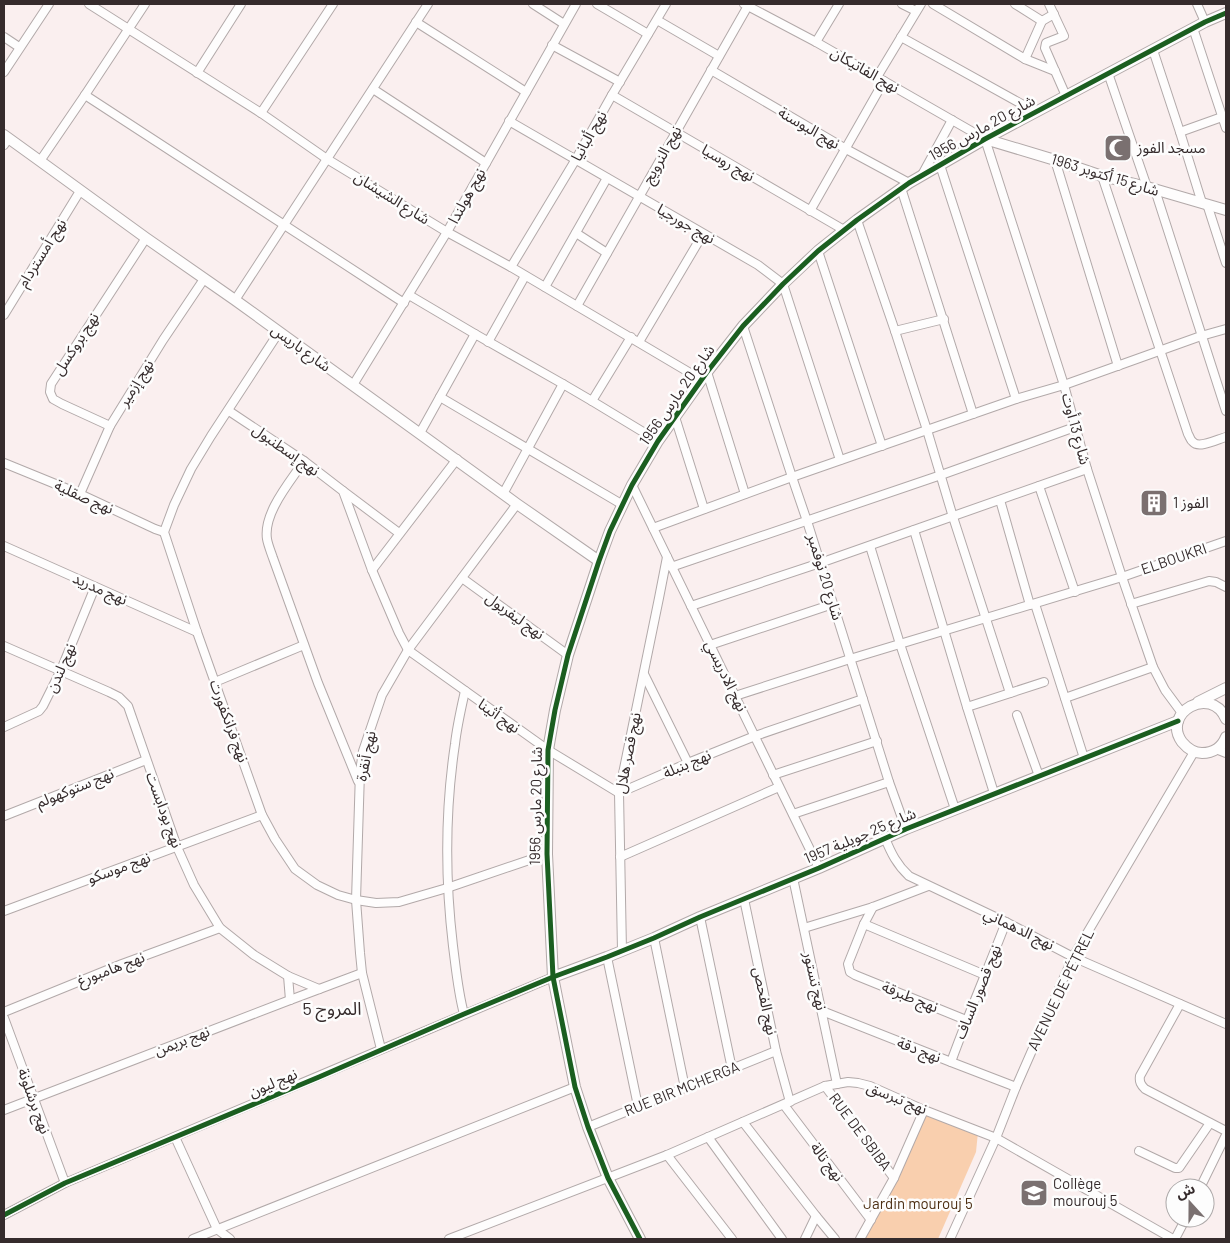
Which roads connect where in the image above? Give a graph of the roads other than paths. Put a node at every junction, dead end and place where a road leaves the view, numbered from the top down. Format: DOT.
graph roads {
  1 [pos="49,4"];
  2 [pos="89,4"];
  3 [pos="145,4"];
  4 [pos="241,4"];
  5 [pos="333,4"];
  6 [pos="428,4"];
  7 [pos="533,4"];
  8 [pos="576,4"];
  9 [pos="597,4"];
  10 [pos="666,4"];
  11 [pos="747,4"];
  12 [pos="839,4"];
  13 [pos="902,4"];
  14 [pos="921,4"];
  15 [pos="934,4"];
  16 [pos="1015,4"];
  17 [pos="1050,4"];
  18 [pos="1197,4"];
  19 [pos="916,12"];
  20 [pos="1226,13"];
  21 [pos="1054,14"];
  22 [pos="657,20"];
  23 [pos="1042,20"];
  24 [pos="416,22"];
  25 [pos="1205,22"];
  26 [pos="564,24"];
  27 [pos="128,28"];
  28 [pos="1193,28"];
  29 [pos="648,34"];
  30 [pos="4,37"];
  31 [pos="901,37"];
  32 [pos="816,42"];
  33 [pos="552,45"];
  34 [pos="19,47"];
  35 [pos="1152,50"];
  36 [pos="719,56"];
  37 [pos="1025,58"];
  38 [pos="711,70"];
  39 [pos="1055,71"];
  40 [pos="4,72"];
  41 [pos="197,73"];
  42 [pos="1108,74"];
  43 [pos="881,79"];
  44 [pos="620,82"];
  45 [pos="373,89"];
  46 [pos="526,92"];
  47 [pos="85,95"];
  48 [pos="612,95"];
  49 [pos="1066,96"];
  50 [pos="1036,112"];
  51 [pos="261,113"];
  52 [pos="1222,116"];
  53 [pos="952,120"];
  54 [pos="509,121"];
  55 [pos="1226,128"];
  56 [pos="675,132"];
  57 [pos="1180,132"];
  58 [pos="985,139"];
  59 [pos="5,140"];
  60 [pos="846,149"];
  61 [pos="328,159"];
  62 [pos="576,159"];
  63 [pos="40,160"];
  64 [pos="1055,160"];
  65 [pos="486,163"];
  66 [pos="940,165"];
  67 [pos="921,176"];
  68 [pos="1102,176"];
  69 [pos="607,178"];
  70 [pos="905,186"];
  71 [pos="1151,189"];
  72 [pos="80,191"];
  73 [pos="639,197"];
  74 [pos="1205,204"];
  75 [pos="1226,210"];
  76 [pos="810,211"];
  77 [pos="857,220"];
  78 [pos="283,225"];
  79 [pos="844,230"];
  80 [pos="447,232"];
  81 [pos="576,233"];
  82 [pos="703,234"];
  83 [pos="146,238"];
  84 [pos="818,250"];
  85 [pos="607,253"];
  86 [pos="1226,263"];
  87 [pos="511,267"];
  88 [pos="525,276"];
  89 [pos="204,279"];
  90 [pos="783,284"];
  91 [pos="545,288"];
  92 [pos="409,295"];
  93 [pos="235,300"];
  94 [pos="404,303"];
  95 [pos="577,306"];
  96 [pos="4,315"];
  97 [pos="944,319"];
  98 [pos="744,326"];
  99 [pos="1226,329"];
  100 [pos="279,332"];
  101 [pos="895,332"];
  102 [pos="475,334"];
  103 [pos="1201,336"];
  104 [pos="631,337"];
  105 [pos="488,342"];
  106 [pos="639,342"];
  107 [pos="1159,351"];
  108 [pos="1118,366"];
  109 [pos="705,376"];
  110 [pos="563,384"];
  111 [pos="1064,385"];
  112 [pos="353,386"];
  113 [pos="440,397"];
  114 [pos="1016,399"];
  115 [pos="592,401"];
  116 [pos="228,411"];
  117 [pos="1226,411"];
  118 [pos="973,414"];
  119 [pos="675,417"];
  120 [pos="110,426"];
  121 [pos="1075,426"];
  122 [pos="927,430"];
  123 [pos="420,434"];
  124 [pos="1226,437"];
  125 [pos="658,441"];
  126 [pos="882,446"];
  127 [pos="528,448"];
  128 [pos="457,459"];
  129 [pos="840,460"];
  130 [pos="304,461"];
  131 [pos="4,463"];
  132 [pos="1087,469"];
  133 [pos="940,475"];
  134 [pos="792,477"];
  135 [pos="632,485"];
  136 [pos="1040,486"];
  137 [pos="343,491"];
  138 [pos="80,494"];
  139 [pos="503,494"];
  140 [pos="745,494"];
  141 [pos="1000,500"];
  142 [pos="517,504"];
  143 [pos="623,505"];
  144 [pos="704,509"];
  145 [pos="953,517"];
  146 [pos="807,521"];
  147 [pos="652,528"];
  148 [pos="914,530"];
  149 [pos="164,532"];
  150 [pos="399,533"];
  151 [pos="1226,541"];
  152 [pos="4,546"];
  153 [pos="870,546"];
  154 [pos="667,557"];
  155 [pos="599,561"];
  156 [pos="820,564"];
  157 [pos="671,567"];
  158 [pos="372,570"];
  159 [pos="1122,577"];
  160 [pos="462,578"];
  161 [pos="1226,586"];
  162 [pos="95,587"];
  163 [pos="1075,592"];
  164 [pos="833,604"];
  165 [pos="1033,604"];
  166 [pos="1131,604"];
  167 [pos="691,606"];
  168 [pos="986,618"];
  169 [pos="944,631"];
  170 [pos="197,632"];
  171 [pos="900,644"];
  172 [pos="304,645"];
  173 [pos="710,645"];
  174 [pos="4,646"];
  175 [pos="408,650"];
  176 [pos="568,655"];
  177 [pos="850,659"];
  178 [pos="1154,668"];
  179 [pos="61,670"];
  180 [pos="644,674"];
  181 [pos="215,682"];
  182 [pos="1044,682"];
  183 [pos="1226,688"];
  184 [pos="465,691"];
  185 [pos="1010,693"];
  186 [pos="735,696"];
  187 [pos="1065,698"];
  188 [pos="863,699"];
  189 [pos="1193,704"];
  190 [pos="967,707"];
  191 [pos="1224,711"];
  192 [pos="1017,715"];
  193 [pos="1180,717"];
  194 [pos="4,727"];
  195 [pos="755,736"];
  196 [pos="1226,737"];
  197 [pos="877,741"];
  198 [pos="548,750"];
  199 [pos="1221,751"];
  200 [pos="1194,752"];
  201 [pos="1084,758"];
  202 [pos="146,760"];
  203 [pos="688,763"];
  204 [pos="773,775"];
  205 [pos="1039,776"];
  206 [pos="889,782"];
  207 [pos="359,785"];
  208 [pos="779,787"];
  209 [pos="619,793"];
  210 [pos="994,793"];
  211 [pos="955,809"];
  212 [pos="793,814"];
  213 [pos="4,816"];
  214 [pos="262,816"];
  215 [pos="906,829"];
  216 [pos="885,838"];
  217 [pos="177,847"];
  218 [pos="547,854"];
  219 [pos="620,857"];
  220 [pos="819,868"];
  221 [pos="793,878"];
  222 [pos="928,886"];
  223 [pos="447,888"];
  224 [pos="744,898"];
  225 [pos="356,900"];
  226 [pos="873,907"];
  227 [pos="4,911"];
  228 [pos="700,917"];
  229 [pos="1006,922"];
  230 [pos="864,924"];
  231 [pos="220,928"];
  232 [pos="804,928"];
  233 [pos="654,938"];
  234 [pos="622,951"];
  235 [pos="607,957"];
  236 [pos="1074,957"];
  237 [pos="362,973"];
  238 [pos="985,975"];
  239 [pos="288,976"];
  240 [pos="553,977"];
  241 [pos="319,989"];
  242 [pos="290,1000"];
  243 [pos="1180,1004"];
  244 [pos="822,1011"];
  245 [pos="4,1012"];
  246 [pos="464,1014"];
  247 [pos="4,1018"];
  248 [pos="966,1020"];
  249 [pos="1226,1024"];
  250 [pos="381,1049"];
  251 [pos="776,1051"];
  252 [pos="951,1062"];
  253 [pos="732,1069"];
  254 [pos="837,1084"];
  255 [pos="825,1086"];
  256 [pos="575,1087"];
  257 [pos="1016,1087"];
  258 [pos="685,1088"];
  259 [pos="33,1098"];
  260 [pos="787,1103"];
  261 [pos="638,1106"];
  262 [pos="4,1110"];
  263 [pos="924,1110"];
  264 [pos="743,1122"];
  265 [pos="1210,1123"];
  266 [pos="588,1127"];
  267 [pos="1226,1133"];
  268 [pos="174,1137"];
  269 [pos="708,1137"];
  270 [pos="996,1138"];
  271 [pos="1139,1151"];
  272 [pos="667,1155"];
  273 [pos="608,1178"];
  274 [pos="894,1178"];
  275 [pos="1205,1178"];
  276 [pos="65,1183"];
  277 [pos="4,1215"];
  278 [pos="816,1216"];
  279 [pos="871,1220"];
  280 [pos="1180,1228"];
  281 [pos="217,1229"];
  282 [pos="193,1239"];
  283 [pos="230,1239"];
  284 [pos="449,1239"];
  285 [pos="640,1239"];
  286 [pos="732,1239"];
  287 [pos="782,1239"];
  288 [pos="805,1239"];
  289 [pos="835,1239"];
  290 [pos="860,1239"];
  291 [pos="950,1239"];
  292 [pos="1174,1239"];
  1 -- 34 [label="street"];
  2 -- 27 [label="street, شارع الشيشان"];
  3 -- 27 [label="street"];
  4 -- 41 [label="street"];
  5 -- 51 [label="street"];
  6 -- 24 [label="street"];
  7 -- 26 [label="street"];
  8 -- 26 [label="street, نهج هولندا"];
  9 -- 29 [label="street"];
  10 -- 22 [label="street, نهج ألبانيا"];
  11 -- 32 [label="street, نهج الفاتيكان"];
  11 -- 36 [label="street, نهج النرويج"];
  12 -- 32 [label="street"];
  13 -- 19 [label="street"];
  14 -- 19 [label="street"];
  15 -- 37 [label="street"];
  16 -- 23 [label="street"];
  17 -- 21 [label="street"];
  18 -- 25 [label="street"];
  19 -- 31 [label="street"];
  20 -- 25 [label="street, شارع 20 مارس 1956"];
  21 -- 23 [label="street"];
  21 -- 39 [label="street"];
  22 -- 29 [label="street, نهج ألبانيا"];
  22 -- 36 [label="street"];
  23 -- 37 [label="street"];
  24 -- 45 [label="street"];
  24 -- 46 [label="street"];
  25 -- 28 [label="street, شارع 20 مارس 1956"];
  26 -- 33 [label="street, نهج هولندا"];
  27 -- 41 [label="street, شارع الشيشان"];
  27 -- 47 [label="street"];
  28 -- 35 [label="street, شارع 20 مارس 1956"];
  28 -- 52 [label="street"];
  29 -- 44 [label="street, نهج ألبانيا"];
  30 -- 34 [label="street"];
  31 -- 43 [label="street"];
  31 -- 50 [label="street"];
  32 -- 43 [label="street, نهج الفاتيكان"];
  33 -- 44 [label="street"];
  33 -- 46 [label="street, نهج هولندا"];
  34 -- 40 [label="street"];
  35 -- 42 [label="street, شارع 20 مارس 1956"];
  35 -- 57 [label="street"];
  36 -- 38 [label="street, نهج النرويج"];
  37 -- 39 [label="street"];
  38 -- 56 [label="street, نهج النرويج"];
  38 -- 60 [label="street, نهج البوسنة"];
  39 -- 49 [label="street"];
  41 -- 51 [label="street, شارع الشيشان"];
  42 -- 49 [label="street, شارع 20 مارس 1956"];
  42 -- 71 [label="street"];
  43 -- 53 [label="street, نهج الفاتيكان"];
  43 -- 60 [label="street"];
  44 -- 48 [label="street, نهج ألبانيا"];
  45 -- 61 [label="street"];
  45 -- 65 [label="street"];
  46 -- 54 [label="street, نهج هولندا"];
  47 -- 63 [label="street"];
  47 -- 78 [label="street"];
  48 -- 56 [label="street, نهج روسيا"];
  48 -- 62 [label="street, نهج ألبانيا"];
  49 -- 50 [label="street, شارع 20 مارس 1956"];
  50 -- 58 [label="street, شارع 20 مارس 1956"];
  51 -- 61 [label="street, شارع الشيشان"];
  52 -- 55 [label="street"];
  52 -- 57 [label="street"];
  53 -- 58 [label="street, نهج الفاتيكان"];
  53 -- 67 [label="street"];
  54 -- 62 [label="street, نهج جورجيا"];
  54 -- 65 [label="street, نهج هولندا"];
  56 -- 73 [label="street, نهج النرويج"];
  56 -- 76 [label="street, نهج روسيا"];
  57 -- 74 [label="street"];
  58 -- 64 [label="street, شارع 15 أكتوبر 1963"];
  58 -- 66 [label="street, شارع 20 مارس 1956"];
  58 -- 111 [label="street, شارع 13 أوت"];
  59 -- 63 [label="street, شارع باريس"];
  60 -- 70 [label="street, نهج البوسنة"];
  60 -- 76 [label="street"];
  61 -- 78 [label="street"];
  61 -- 80 [label="street, شارع الشيشان"];
  62 -- 69 [label="street, نهج جورجيا"];
  62 -- 87 [label="street, نهج ألبانيا"];
  63 -- 72 [label="street, شارع باريس"];
  64 -- 68 [label="street, شارع 15 أكتوبر 1963"];
  64 -- 108 [label="street"];
  65 -- 80 [label="street, نهج هولندا"];
  66 -- 67 [label="street, شارع 20 مارس 1956"];
  66 -- 114 [label="street"];
  67 -- 70 [label="street, شارع 20 مارس 1956"];
  68 -- 71 [label="street, شارع 15 أكتوبر 1963"];
  68 -- 107 [label="street"];
  69 -- 73 [label="street, نهج جورجيا"];
  69 -- 81 [label="street"];
  70 -- 77 [label="street, شارع 20 مارس 1956"];
  70 -- 97 [label="street"];
  71 -- 74 [label="street, شارع 15 أكتوبر 1963"];
  71 -- 103 [label="street"];
  72 -- 83 [label="street, شارع باريس"];
  72 -- 96 [label="street, نهج أمستردام"];
  73 -- 82 [label="street, نهج جورجيا"];
  73 -- 85 [label="street, نهج النرويج"];
  74 -- 75 [label="street, شارع 15 أكتوبر 1963"];
  74 -- 86 [label="street"];
  76 -- 79 [label="street, نهج روسيا"];
  77 -- 79 [label="street, شارع 20 مارس 1956"];
  77 -- 101 [label="street"];
  78 -- 93 [label="street"];
  78 -- 94 [label="street"];
  79 -- 84 [label="street, شارع 20 مارس 1956"];
  80 -- 87 [label="street, شارع الشيشان"];
  80 -- 92 [label="street, نهج هولندا"];
  81 -- 85 [label="street"];
  81 -- 91 [label="street"];
  82 -- 90 [label="street, نهج جورجيا"];
  82 -- 106 [label="street"];
  83 -- 89 [label="street, شارع باريس"];
  83 -- 120 [label="street, نهج بروكسل"];
  84 -- 90 [label="street, شارع 20 مارس 1956"];
  84 -- 126 [label="street"];
  85 -- 95 [label="street, نهج النرويج"];
  87 -- 88 [label="street, شارع الشيشان"];
  88 -- 91 [label="street, شارع الشيشان"];
  88 -- 105 [label="street"];
  89 -- 93 [label="street, شارع باريس"];
  89 -- 120 [label="street, نهج إزمير"];
  90 -- 98 [label="street, شارع 20 مارس 1956"];
  90 -- 129 [label="street"];
  91 -- 95 [label="street, شارع الشيشان"];
  92 -- 94 [label="street, نهج هولندا"];
  92 -- 102 [label="street"];
  93 -- 100 [label="street, شارع باريس"];
  94 -- 112 [label="street, نهج هولندا"];
  95 -- 104 [label="street, شارع الشيشان"];
  97 -- 101 [label="street"];
  97 -- 118 [label="street"];
  98 -- 109 [label="street, شارع 20 مارس 1956"];
  98 -- 134 [label="street, شارع 20 نوفمبر"];
  99 -- 103 [label="street"];
  100 -- 112 [label="street, شارع باريس"];
  100 -- 116 [label="street"];
  101 -- 122 [label="street"];
  102 -- 105 [label="street"];
  102 -- 113 [label="street"];
  103 -- 107 [label="street"];
  103 -- 117 [label="street"];
  104 -- 106 [label="street, شارع الشيشان"];
  104 -- 115 [label="street"];
  105 -- 110 [label="street"];
  106 -- 109 [label="street, شارع الشيشان"];
  107 -- 108 [label="street"];
  107 -- 124 [label="street"];
  108 -- 111 [label="street"];
  109 -- 119 [label="street, شارع 20 مارس 1956"];
  109 -- 140 [label="street"];
  110 -- 115 [label="street"];
  110 -- 127 [label="street"];
  111 -- 114 [label="street"];
  111 -- 121 [label="street, شارع 13 أوت"];
  112 -- 123 [label="street, شارع باريس"];
  113 -- 123 [label="street"];
  113 -- 127 [label="street"];
  114 -- 118 [label="street"];
  115 -- 125 [label="street"];
  116 -- 130 [label="street, نهج إسطنبول"];
  116 -- 149 [label="street"];
  118 -- 122 [label="street"];
  119 -- 125 [label="street, شارع 20 مارس 1956"];
  119 -- 144 [label="street"];
  120 -- 138 [label="street, نهج إزمير"];
  121 -- 132 [label="street, شارع 13 أوت"];
  121 -- 133 [label="street"];
  122 -- 126 [label="street"];
  122 -- 133 [label="street"];
  123 -- 128 [label="street, شارع باريس"];
  125 -- 135 [label="street, شارع 20 مارس 1956"];
  126 -- 129 [label="street"];
  127 -- 139 [label="street"];
  127 -- 143 [label="street"];
  128 -- 139 [label="street, شارع باريس"];
  128 -- 150 [label="street"];
  129 -- 134 [label="street"];
  130 -- 137 [label="street, نهج إسطنبول"];
  130 -- 172 [label="street"];
  131 -- 138 [label="street, نهج صقلية"];
  132 -- 136 [label="street"];
  132 -- 159 [label="street, شارع 13 أوت"];
  133 -- 145 [label="street"];
  133 -- 146 [label="street"];
  134 -- 140 [label="street"];
  134 -- 146 [label="street, شارع 20 نوفمبر"];
  135 -- 143 [label="street, شارع 20 مارس 1956"];
  135 -- 147 [label="street, نهج الادريسي"];
  136 -- 141 [label="street"];
  136 -- 163 [label="street"];
  137 -- 150 [label="street, نهج إسطنبول"];
  137 -- 158 [label="street"];
  138 -- 149 [label="street, نهج صقلية"];
  139 -- 142 [label="street, شارع باريس"];
  140 -- 144 [label="street"];
  141 -- 145 [label="street"];
  141 -- 165 [label="street"];
  142 -- 155 [label="street, شارع باريس"];
  142 -- 160 [label="street, نهج أنقرة"];
  143 -- 155 [label="street, شارع 20 مارس 1956"];
  144 -- 147 [label="street"];
  145 -- 148 [label="street"];
  145 -- 168 [label="street"];
  146 -- 156 [label="street, شارع 20 نوفمبر"];
  146 -- 157 [label="street"];
  147 -- 154 [label="street, نهج الادريسي"];
  148 -- 153 [label="street"];
  148 -- 169 [label="street"];
  149 -- 170 [label="street, نهج فرانكفورت"];
  150 -- 158 [label="street"];
  151 -- 159 [label="street, ELBOUKRI"];
  152 -- 162 [label="street, نهج مدريد"];
  153 -- 156 [label="street"];
  153 -- 171 [label="street"];
  154 -- 157 [label="street, نهج الادريسي"];
  154 -- 180 [label="street, نهج قصر هلال"];
  155 -- 176 [label="street, شارع 20 مارس 1956"];
  156 -- 164 [label="street, شارع 20 نوفمبر"];
  156 -- 167 [label="street"];
  157 -- 167 [label="street, نهج الادريسي"];
  158 -- 175 [label="street"];
  159 -- 163 [label="street, ELBOUKRI"];
  159 -- 166 [label="street, شارع 13 أوت"];
  160 -- 175 [label="street, نهج أنقرة"];
  160 -- 176 [label="street, نهج ليفربول"];
  161 -- 166 [label="street"];
  162 -- 170 [label="street, نهج مدريد"];
  162 -- 179 [label="street, نهج لندن"];
  163 -- 165 [label="street, ELBOUKRI"];
  164 -- 173 [label="street"];
  164 -- 177 [label="street, شارع 20 نوفمبر"];
  165 -- 168 [label="street, ELBOUKRI"];
  165 -- 187 [label="street"];
  166 -- 178 [label="street, شارع 13 أوت"];
  167 -- 173 [label="street, نهج الادريسي"];
  168 -- 169 [label="street, ELBOUKRI"];
  168 -- 185 [label="street"];
  169 -- 171 [label="street, ELBOUKRI"];
  169 -- 190 [label="street"];
  170 -- 181 [label="street, نهج فرانكفورت"];
  171 -- 177 [label="street, ELBOUKRI"];
  171 -- 211 [label="street"];
  172 -- 181 [label="street"];
  172 -- 207 [label="street"];
  173 -- 186 [label="street, نهج الادريسي"];
  174 -- 179 [label="street, نهج بودابست"];
  175 -- 184 [label="street, نهج أثينا"];
  175 -- 207 [label="street, نهج أنقرة"];
  176 -- 198 [label="street, شارع 20 مارس 1956"];
  177 -- 186 [label="street, ELBOUKRI"];
  177 -- 188 [label="street, شارع 20 نوفمبر"];
  178 -- 187 [label="street"];
  178 -- 193 [label="street, شارع 13 أوت"];
  179 -- 194 [label="street, نهج لندن"];
  179 -- 202 [label="street, نهج بودابست"];
  180 -- 203 [label="street"];
  180 -- 209 [label="street, نهج قصر هلال"];
  181 -- 214 [label="street, نهج فرانكفورت"];
  182 -- 185 [label="street"];
  183 -- 189 [label="street"];
  184 -- 198 [label="street, نهج أثينا"];
  184 -- 223 [label="street"];
  185 -- 190 [label="street"];
  186 -- 195 [label="street, نهج الادريسي"];
  187 -- 201 [label="street"];
  188 -- 195 [label="street, نهج بنبلة"];
  188 -- 197 [label="street, شارع 20 نوفمبر"];
  189 -- 191 [label="street"];
  189 -- 193 [label="street"];
  190 -- 210 [label="street"];
  192 -- 205 [label="street"];
  193 -- 200 [label="street"];
  193 -- 201 [label="street, شارع 25 جويلية 1957"];
  195 -- 203 [label="street, نهج بنبلة"];
  195 -- 204 [label="street, نهج الادريسي"];
  196 -- 199 [label="street"];
  197 -- 204 [label="street"];
  197 -- 206 [label="street, شارع 20 نوفمبر"];
  198 -- 209 [label="street, نهج أثينا"];
  198 -- 218 [label="street, شارع 20 مارس 1956"];
  199 -- 200 [label="street"];
  200 -- 236 [label="street, AVENUE DE PÉTREL"];
  201 -- 205 [label="street, شارع 25 جويلية 1957"];
  202 -- 213 [label="street, نهج ستوكهولم"];
  202 -- 217 [label="street, نهج بودابست"];
  203 -- 209 [label="street, نهج بنبلة"];
  204 -- 208 [label="street, نهج الادريسي"];
  205 -- 210 [label="street, شارع 25 جويلية 1957"];
  206 -- 212 [label="street"];
  206 -- 215 [label="street, شارع 20 نوفمبر"];
  207 -- 225 [label="street, نهج أنقرة"];
  208 -- 212 [label="street, نهج الادريسي"];
  208 -- 219 [label="street"];
  209 -- 219 [label="street, نهج قصر هلال"];
  210 -- 211 [label="street, شارع 25 جويلية 1957"];
  211 -- 215 [label="street, شارع 25 جويلية 1957"];
  212 -- 220 [label="street, نهج الادريسي"];
  214 -- 217 [label="street, نهج موسكو"];
  214 -- 225 [label="street, نهج فرانكفورت"];
  215 -- 216 [label="street, شارع 25 جويلية 1957"];
  216 -- 220 [label="street, شارع 25 جويلية 1957"];
  216 -- 222 [label="street, نهج الدهماني"];
  217 -- 227 [label="street, نهج موسكو"];
  217 -- 231 [label="street, نهج بودابست"];
  218 -- 223 [label="street, نهج فرانكفورت"];
  218 -- 240 [label="street, شارع 20 مارس 1956"];
  219 -- 234 [label="street, نهج قصر هلال"];
  220 -- 221 [label="street, شارع 25 جويلية 1957"];
  221 -- 224 [label="street, شارع 25 جويلية 1957"];
  221 -- 232 [label="street, نهج تستور"];
  222 -- 226 [label="street"];
  222 -- 229 [label="street, نهج الدهماني"];
  223 -- 225 [label="street, نهج فرانكفورت"];
  223 -- 246 [label="street"];
  224 -- 228 [label="street, شارع 25 جويلية 1957"];
  224 -- 251 [label="street, نهج الفحص"];
  225 -- 237 [label="street, نهج أنقرة"];
  226 -- 230 [label="street"];
  226 -- 232 [label="street"];
  228 -- 233 [label="street, شارع 25 جويلية 1957"];
  228 -- 253 [label="street"];
  229 -- 236 [label="street, نهج الدهماني"];
  229 -- 238 [label="street, نهج قصور الساف"];
  230 -- 238 [label="street"];
  230 -- 248 [label="street, نهج طبرقة"];
  231 -- 239 [label="street, نهج بودابست"];
  231 -- 245 [label="street, نهج هامبورغ"];
  232 -- 244 [label="street, نهج تستور"];
  233 -- 234 [label="street, شارع 25 جويلية 1957"];
  233 -- 258 [label="street"];
  234 -- 235 [label="street, شارع 25 جويلية 1957"];
  235 -- 240 [label="street, شارع 25 جويلية 1957"];
  235 -- 261 [label="street"];
  236 -- 243 [label="street, نهج الدهماني"];
  236 -- 257 [label="street, AVENUE DE PÉTREL"];
  237 -- 241 [label="street, نهج بريمن"];
  237 -- 250 [label="street, نهج أنقرة"];
  238 -- 248 [label="street, نهج قصور الساف"];
  239 -- 241 [label="street, نهج بودابست"];
  239 -- 242 [label="street"];
  240 -- 246 [label="street, نهج ليون"];
  240 -- 256 [label="street, شارع 20 مارس 1956"];
  241 -- 242 [label="street, نهج بريمن"];
  242 -- 259 [label="street, نهج بريمن"];
  243 -- 249 [label="street, نهج الدهماني"];
  243 -- 265 [label="street"];
  244 -- 252 [label="street, نهج دقة"];
  244 -- 254 [label="street, نهج تستور"];
  246 -- 250 [label="street, نهج ليون"];
  247 -- 259 [label="street, نهج برشلونة"];
  248 -- 252 [label="street, نهج قصور الساف"];
  250 -- 268 [label="street, نهج ليون"];
  251 -- 253 [label="street, RUE BIR MCHERGA"];
  251 -- 260 [label="street, نهج الفحص"];
  252 -- 257 [label="street, نهج دقة"];
  253 -- 258 [label="street, RUE BIR MCHERGA"];
  254 -- 255 [label="street, نهج تبرسق"];
  254 -- 263 [label="street, نهج تبرسق"];
  255 -- 260 [label="street, نهج تبرسق"];
  255 -- 274 [label="street, RUE DE SBIBA"];
  256 -- 266 [label="street, شارع 20 مارس 1956"];
  256 -- 281 [label="street"];
  257 -- 270 [label="street, AVENUE DE PÉTREL"];
  258 -- 261 [label="street, RUE BIR MCHERGA"];
  259 -- 262 [label="street, نهج بريمن"];
  259 -- 276 [label="street, نهج برشلونة"];
  260 -- 264 [label="street, نهج تبرسق"];
  260 -- 279 [label="street, نهج تالة"];
  261 -- 266 [label="street, RUE BIR MCHERGA"];
  263 -- 270 [label="street, نهج تبرسق"];
  263 -- 274 [label="street"];
  264 -- 269 [label="street, نهج تبرسق"];
  264 -- 278 [label="street"];
  265 -- 267 [label="street"];
  265 -- 271 [label="street"];
  266 -- 273 [label="street, شارع 20 مارس 1956"];
  267 -- 275 [label="street"];
  268 -- 276 [label="street, نهج ليون"];
  268 -- 281 [label="street"];
  269 -- 272 [label="street, نهج تبرسق"];
  269 -- 287 [label="street"];
  270 -- 291 [label="street, AVENUE DE PÉTREL"];
  270 -- 292 [label="street, نهج تبرسق"];
  272 -- 273 [label="street, نهج تبرسق"];
  272 -- 286 [label="street"];
  273 -- 284 [label="street, نهج تبرسق"];
  273 -- 285 [label="street, شارع 20 مارس 1956"];
  274 -- 279 [label="street"];
  276 -- 277 [label="street, نهج ليون"];
  278 -- 288 [label="street"];
  278 -- 289 [label="street"];
  279 -- 290 [label="street"];
  280 -- 292 [label="street"];
  281 -- 282 [label="street"];
  281 -- 283 [label="street"];
}
